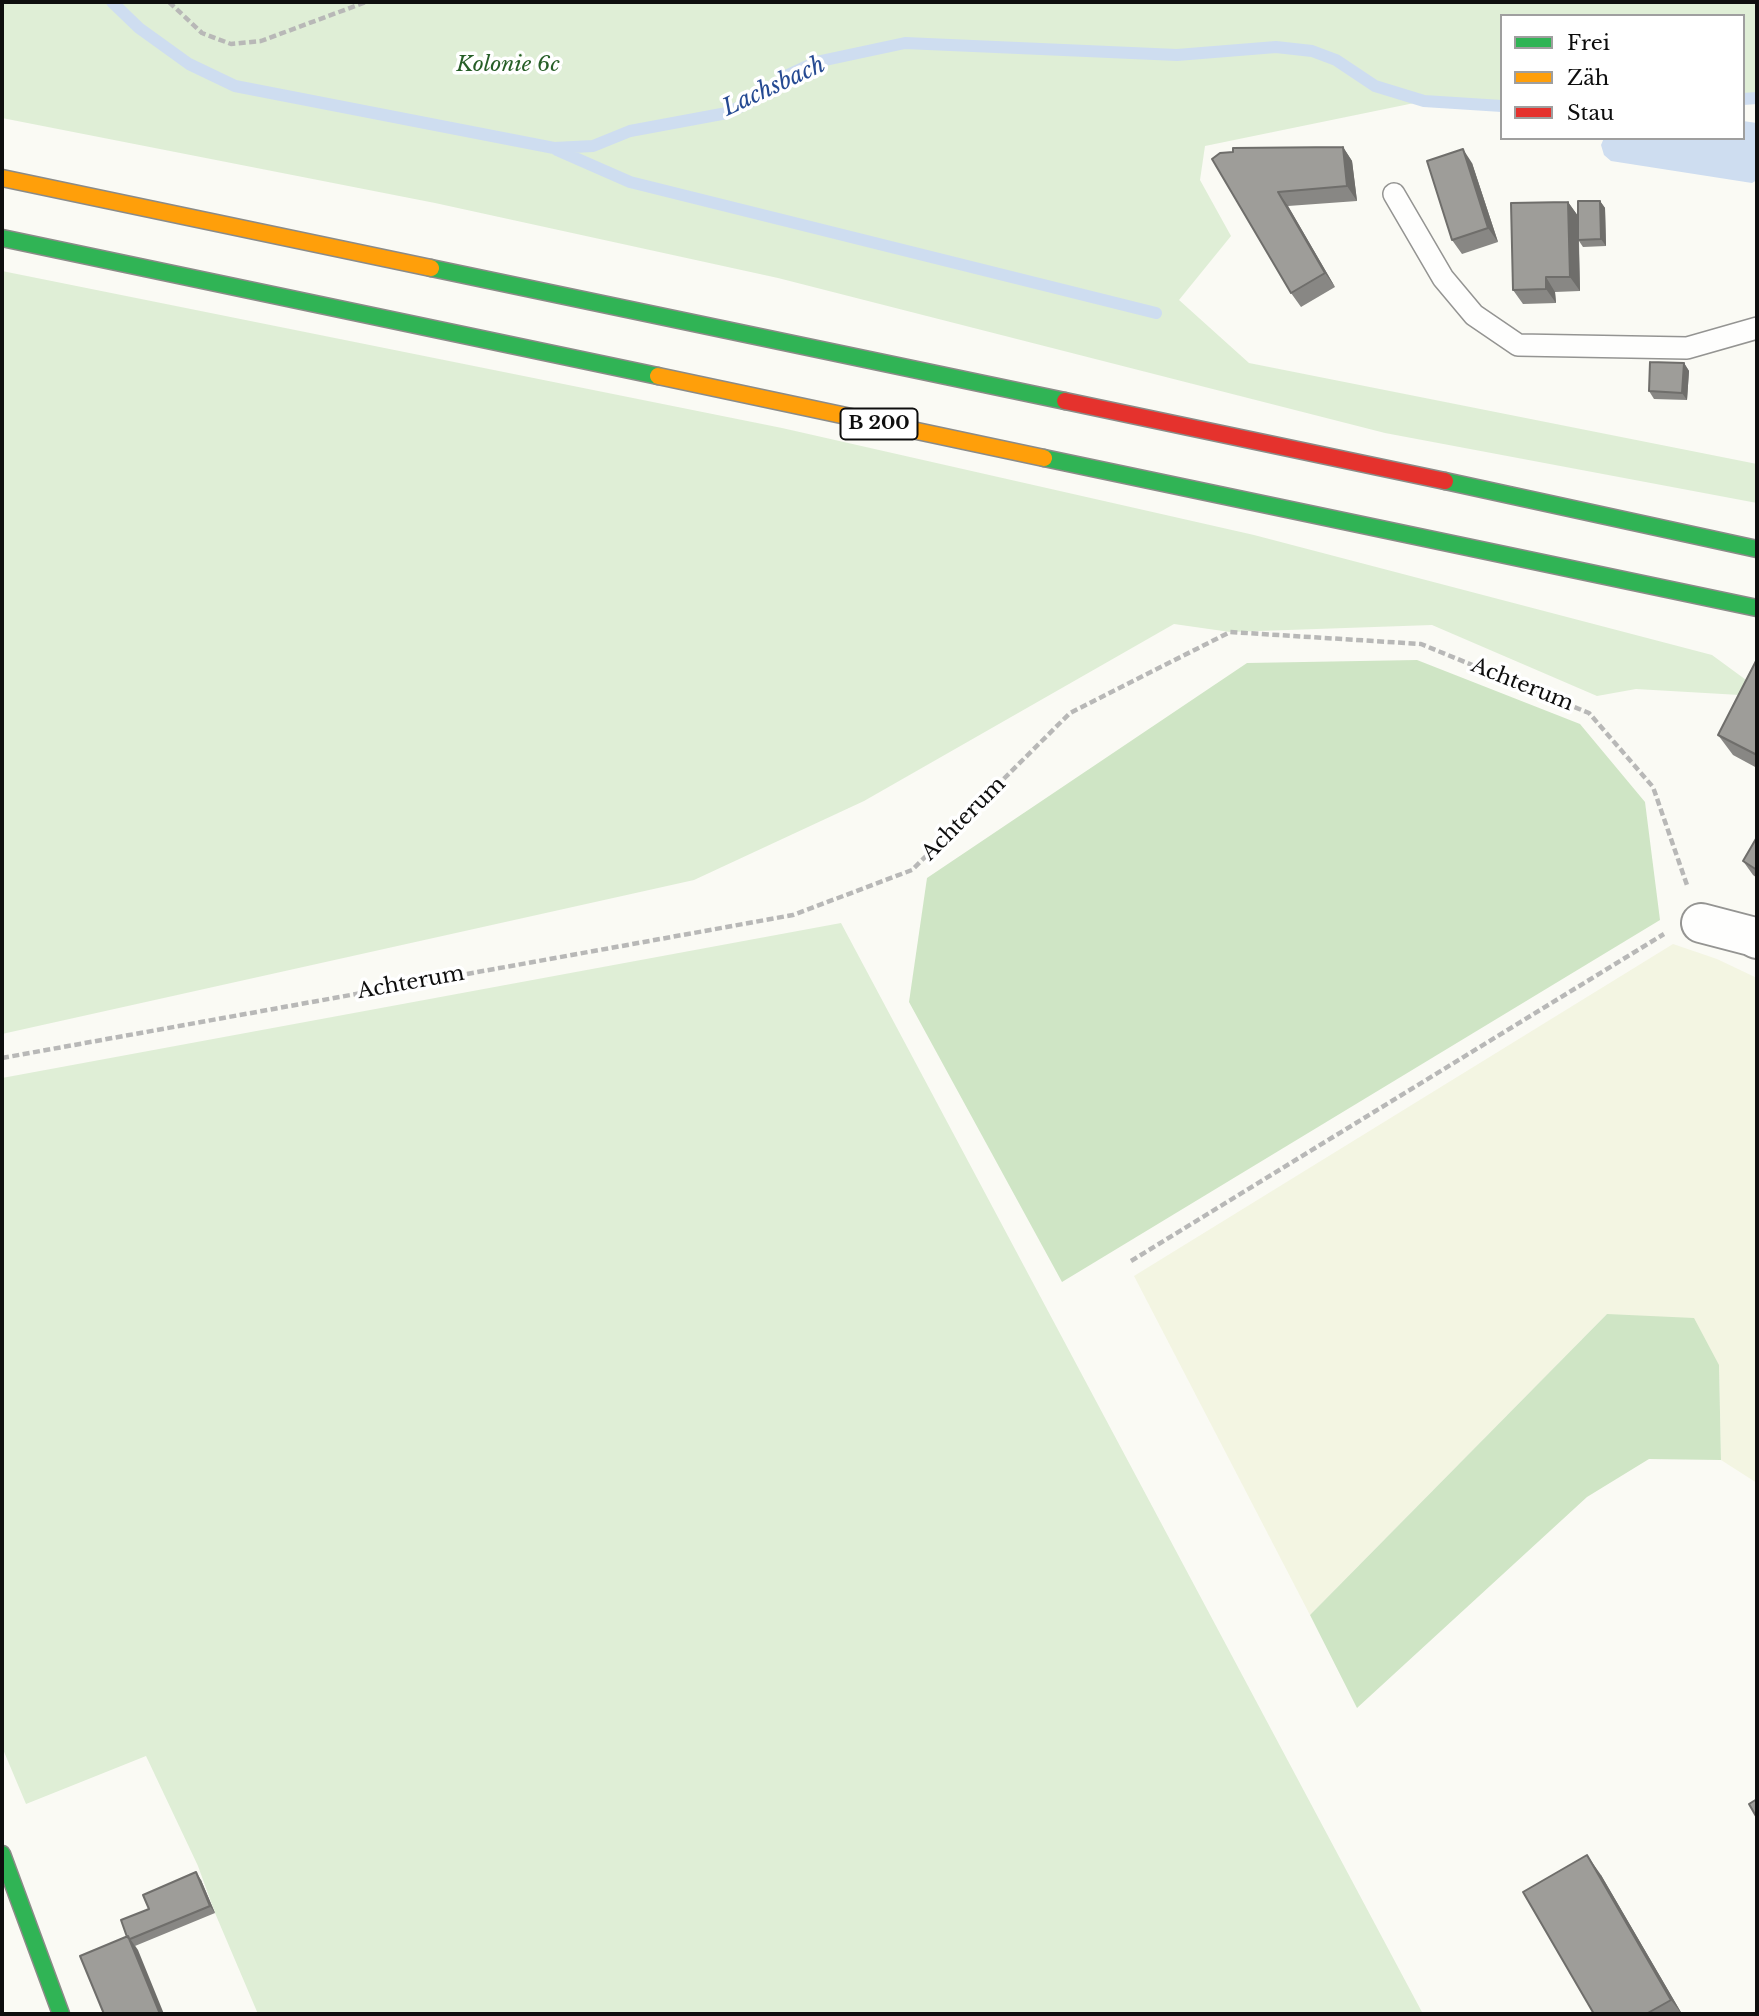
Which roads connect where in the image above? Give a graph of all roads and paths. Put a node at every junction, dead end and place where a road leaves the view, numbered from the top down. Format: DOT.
graph roads {
  1 [pos="169,2"];
  2 [pos="366,2"];
  3 [pos="2,178"];
  4 [pos="1394,194"];
  5 [pos="2,238"];
  6 [pos="1757,328"];
  7 [pos="1757,549"];
  8 [pos="1757,608"];
  9 [pos="1700,923"];
  10 [pos="1757,939"];
  11 [pos="2,1058"];
  12 [pos="1131,1261"];
  13 [pos="2,1854"];
  14 [pos="61,2014"];
  1 -- 2 [label="path"];
  3 -- 7 [label="main road"];
  4 -- 6 [label="lane"];
  5 -- 8 [label="main road, B 200"];
  9 -- 10 [label="street"];
  9 -- 11 [label="path, Achterum"];
  9 -- 12 [label="path"];
  13 -- 14 [label="main road"];
}
